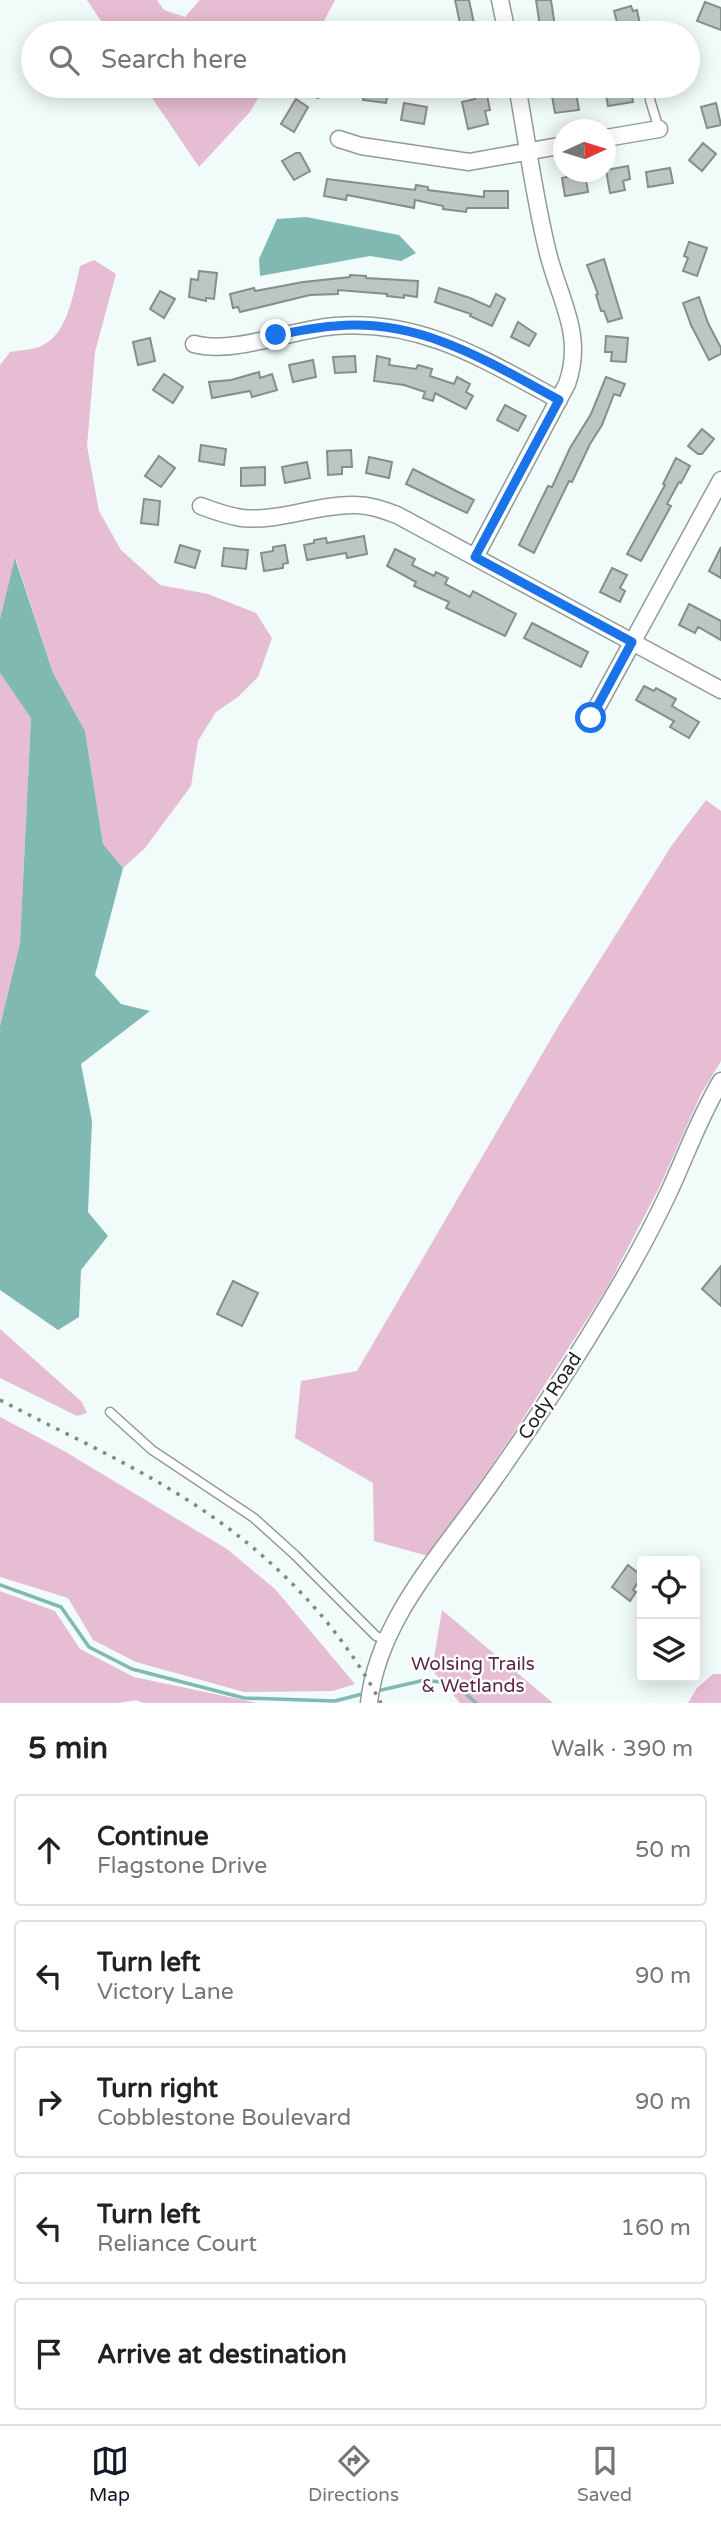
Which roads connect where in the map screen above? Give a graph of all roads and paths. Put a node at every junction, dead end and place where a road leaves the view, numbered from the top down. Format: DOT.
graph roads {
  1 [pos="500,0"];
  2 [pos="504,21"];
  3 [pos="519,98"];
  4 [pos="650,98"];
  5 [pos="659,129"];
  6 [pos="616,136"];
  7 [pos="339,139"];
  8 [pos="553,147"];
  9 [pos="530,152"];
  10 [pos="194,344"];
  11 [pos="559,400"];
  12 [pos="721,480"];
  13 [pos="201,506"];
  14 [pos="475,557"];
  15 [pos="632,642"];
  16 [pos="721,690"];
  17 [pos="591,718"];
  18 [pos="721,1081"];
  19 [pos="110,1412"];
  20 [pos="387,1640"];
  21 [pos="369,1703"];
  1 -- 2 [label="street"];
  3 -- 9 [label="street"];
  4 -- 5 [label="lane"];
  5 -- 6 [label="street"];
  7 -- 9 [label="street"];
  8 -- 9 [label="street"];
  9 -- 11 [label="street"];
  10 -- 11 [label="street"];
  11 -- 14 [label="street"];
  12 -- 15 [label="street"];
  13 -- 14 [label="street"];
  14 -- 15 [label="street"];
  15 -- 16 [label="street"];
  15 -- 17 [label="street"];
  18 -- 20 [label="street, Cody Road"];
  19 -- 20 [label="lane"];
  20 -- 21 [label="street, Cody Road"];
}
